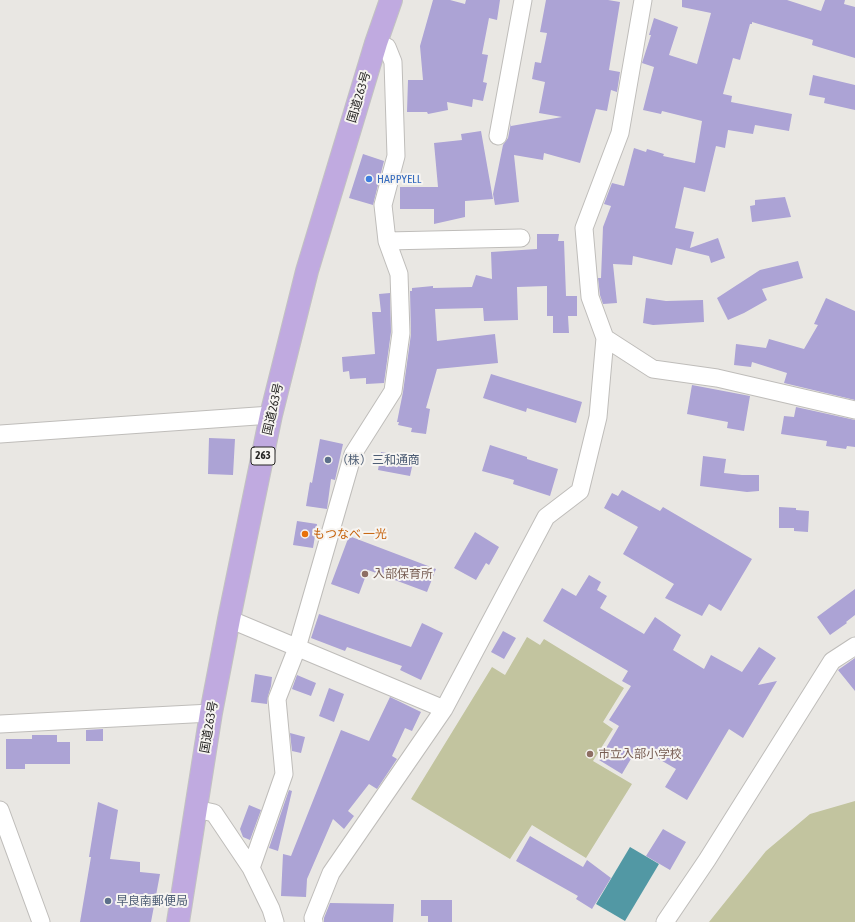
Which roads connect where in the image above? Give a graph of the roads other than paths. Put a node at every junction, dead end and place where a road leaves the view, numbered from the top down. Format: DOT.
graph roads {
  1 [pos="391,0"];
  2 [pos="523,0"];
  3 [pos="642,0"];
  4 [pos="376,43"];
  5 [pos="498,136"];
  6 [pos="521,238"];
  7 [pos="387,241"];
  8 [pos="605,338"];
  9 [pos="855,410"];
  10 [pos="271,415"];
  11 [pos="0,434"];
  12 [pos="229,619"];
  13 [pos="855,646"];
  14 [pos="297,648"];
  15 [pos="444,709"];
  16 [pos="211,713"];
  17 [pos="0,724"];
  18 [pos="196,809"];
  19 [pos="0,810"];
  20 [pos="251,868"];
  21 [pos="41,922"];
  22 [pos="178,922"];
  23 [pos="275,922"];
  24 [pos="314,922"];
  25 [pos="665,922"];
  1 -- 4 [label="highway, 国道263号 / 263"];
  2 -- 5 [label="street"];
  3 -- 8 [label="street"];
  4 -- 7 [label="street"];
  4 -- 10 [label="highway, 国道263号 / 263"];
  6 -- 7 [label="street"];
  7 -- 14 [label="street"];
  8 -- 9 [label="street"];
  8 -- 15 [label="street"];
  10 -- 11 [label="street"];
  10 -- 12 [label="highway, 国道263号 / 263"];
  12 -- 14 [label="street"];
  12 -- 16 [label="highway, 国道263号 / 263"];
  13 -- 25 [label="street"];
  14 -- 15 [label="street"];
  14 -- 20 [label="street"];
  15 -- 24 [label="street"];
  16 -- 17 [label="street"];
  16 -- 18 [label="highway, 国道263号 / 263"];
  18 -- 20 [label="street"];
  18 -- 22 [label="highway, 国道263号 / 263"];
  19 -- 21 [label="street"];
  20 -- 23 [label="street"];
}
